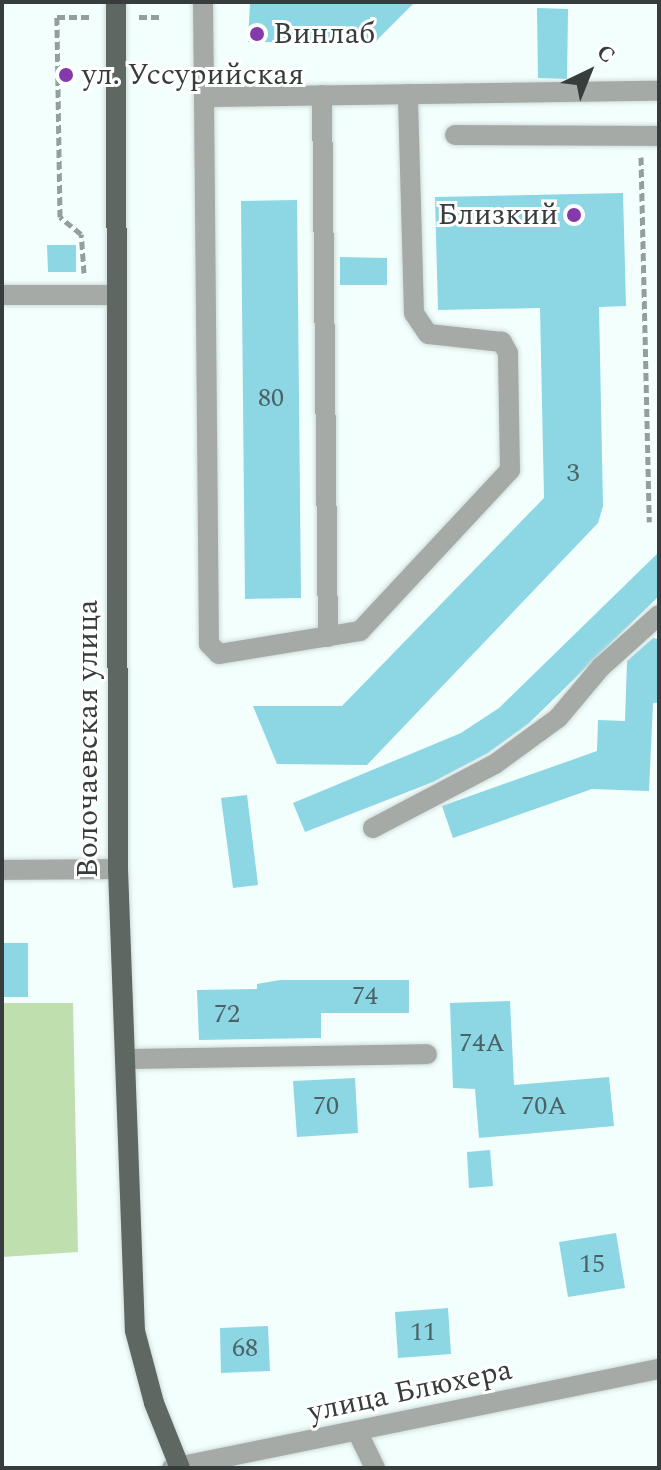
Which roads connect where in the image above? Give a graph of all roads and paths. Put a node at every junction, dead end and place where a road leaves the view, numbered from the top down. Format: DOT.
graph roads {
  1 [pos="203,2"];
  2 [pos="116,9"];
  3 [pos="162,17"];
  4 [pos="659,91"];
  5 [pos="408,94"];
  6 [pos="322,95"];
  7 [pos="204,97"];
  8 [pos="455,135"];
  9 [pos="650,136"];
  10 [pos="2,295"];
  11 [pos="85,295"];
  12 [pos="115,295"];
  13 [pos="649,522"];
  14 [pos="659,615"];
  15 [pos="328,637"];
  16 [pos="373,828"];
  17 [pos="118,869"];
  18 [pos="2,870"];
  19 [pos="427,1054"];
  20 [pos="125,1059"];
  21 [pos="659,1369"];
  22 [pos="358,1433"];
  23 [pos="177,1467"];
  24 [pos="375,1468"];
  1 -- 7 [label="street"];
  2 -- 3 [label="path"];
  2 -- 11 [label="path"];
  2 -- 12 [label="main road, Волочаевская улица"];
  4 -- 5 [label="street"];
  5 -- 6 [label="street"];
  5 -- 15 [label="street"];
  6 -- 7 [label="street"];
  6 -- 15 [label="street"];
  7 -- 15 [label="street"];
  8 -- 9 [label="street"];
  9 -- 13 [label="path"];
  10 -- 11 [label="street"];
  11 -- 12 [label="street"];
  12 -- 17 [label="main road, Волочаевская улица"];
  14 -- 16 [label="street"];
  17 -- 18 [label="street"];
  17 -- 20 [label="main road, Волочаевская улица"];
  19 -- 20 [label="street"];
  20 -- 23 [label="main road, Волочаевская улица"];
  21 -- 22 [label="street, улица Блюхера"];
  22 -- 23 [label="street, улица Блюхера"];
  22 -- 24 [label="street"];
}
